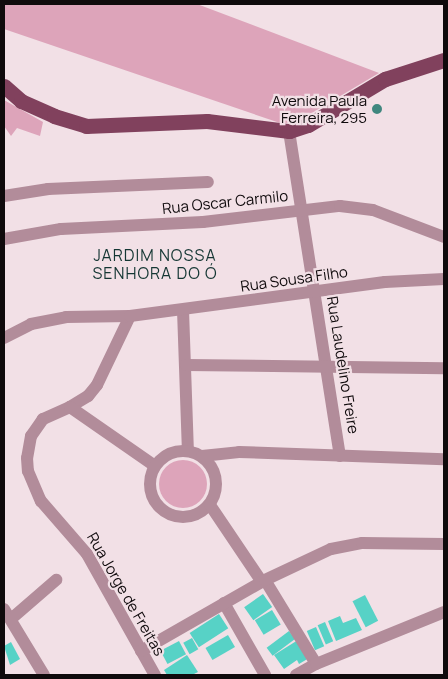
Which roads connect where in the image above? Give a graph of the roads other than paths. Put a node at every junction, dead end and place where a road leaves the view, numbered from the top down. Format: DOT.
graph roads {
  1 [pos="444,60"];
  2 [pos="4,86"];
  3 [pos="289,131"];
  4 [pos="208,182"];
  5 [pos="4,196"];
  6 [pos="302,209"];
  7 [pos="444,237"];
  8 [pos="4,239"];
  9 [pos="444,279"];
  10 [pos="315,292"];
  11 [pos="183,310"];
  12 [pos="130,316"];
  13 [pos="4,338"];
  14 [pos="186,365"];
  15 [pos="326,366"];
  16 [pos="444,368"];
  17 [pos="70,407"];
  18 [pos="188,451"];
  19 [pos="202,456"];
  20 [pos="340,456"];
  21 [pos="444,459"];
  22 [pos="155,466"];
  23 [pos="210,505"];
  24 [pos="444,544"];
  25 [pos="56,580"];
  26 [pos="263,581"];
  27 [pos="224,603"];
  28 [pos="444,612"];
  29 [pos="7,614"];
  30 [pos="141,651"];
  31 [pos="316,664"];
  32 [pos="38,673"];
  33 [pos="155,675"];
  34 [pos="265,675"];
  35 [pos="296,675"];
  1 -- 3 [label="main road"];
  2 -- 3 [label="main road"];
  3 -- 6 [label="street, Rua Laudelino Freire"];
  4 -- 5 [label="street"];
  6 -- 7 [label="street, Rua Oscar Carmilo"];
  6 -- 8 [label="street, Rua Oscar Carmilo"];
  6 -- 10 [label="street, Rua Laudelino Freire"];
  9 -- 10 [label="street, Rua Sousa Filho"];
  10 -- 11 [label="street, Rua Sousa Filho"];
  10 -- 15 [label="street, Rua Laudelino Freire"];
  11 -- 12 [label="street, Rua Sousa Filho"];
  11 -- 14 [label="street"];
  12 -- 13 [label="street, Rua Sousa Filho"];
  12 -- 17 [label="street, Rua Jorge de Freitas"];
  14 -- 15 [label="street"];
  14 -- 18 [label="street"];
  15 -- 16 [label="street"];
  15 -- 20 [label="street, Rua Laudelino Freire"];
  17 -- 22 [label="street"];
  17 -- 30 [label="street, Rua Jorge de Freitas"];
  18 -- 19 [label="street"];
  18 -- 22 [label="street"];
  19 -- 20 [label="street"];
  19 -- 23 [label="street"];
  20 -- 21 [label="street"];
  22 -- 23 [label="street"];
  23 -- 26 [label="street"];
  24 -- 26 [label="street"];
  25 -- 29 [label="street"];
  26 -- 27 [label="street"];
  26 -- 31 [label="street"];
  27 -- 30 [label="street"];
  27 -- 34 [label="street"];
  28 -- 31 [label="street"];
  29 -- 32 [label="street"];
  30 -- 33 [label="street, Rua Jorge de Freitas"];
  31 -- 35 [label="street"];
}
